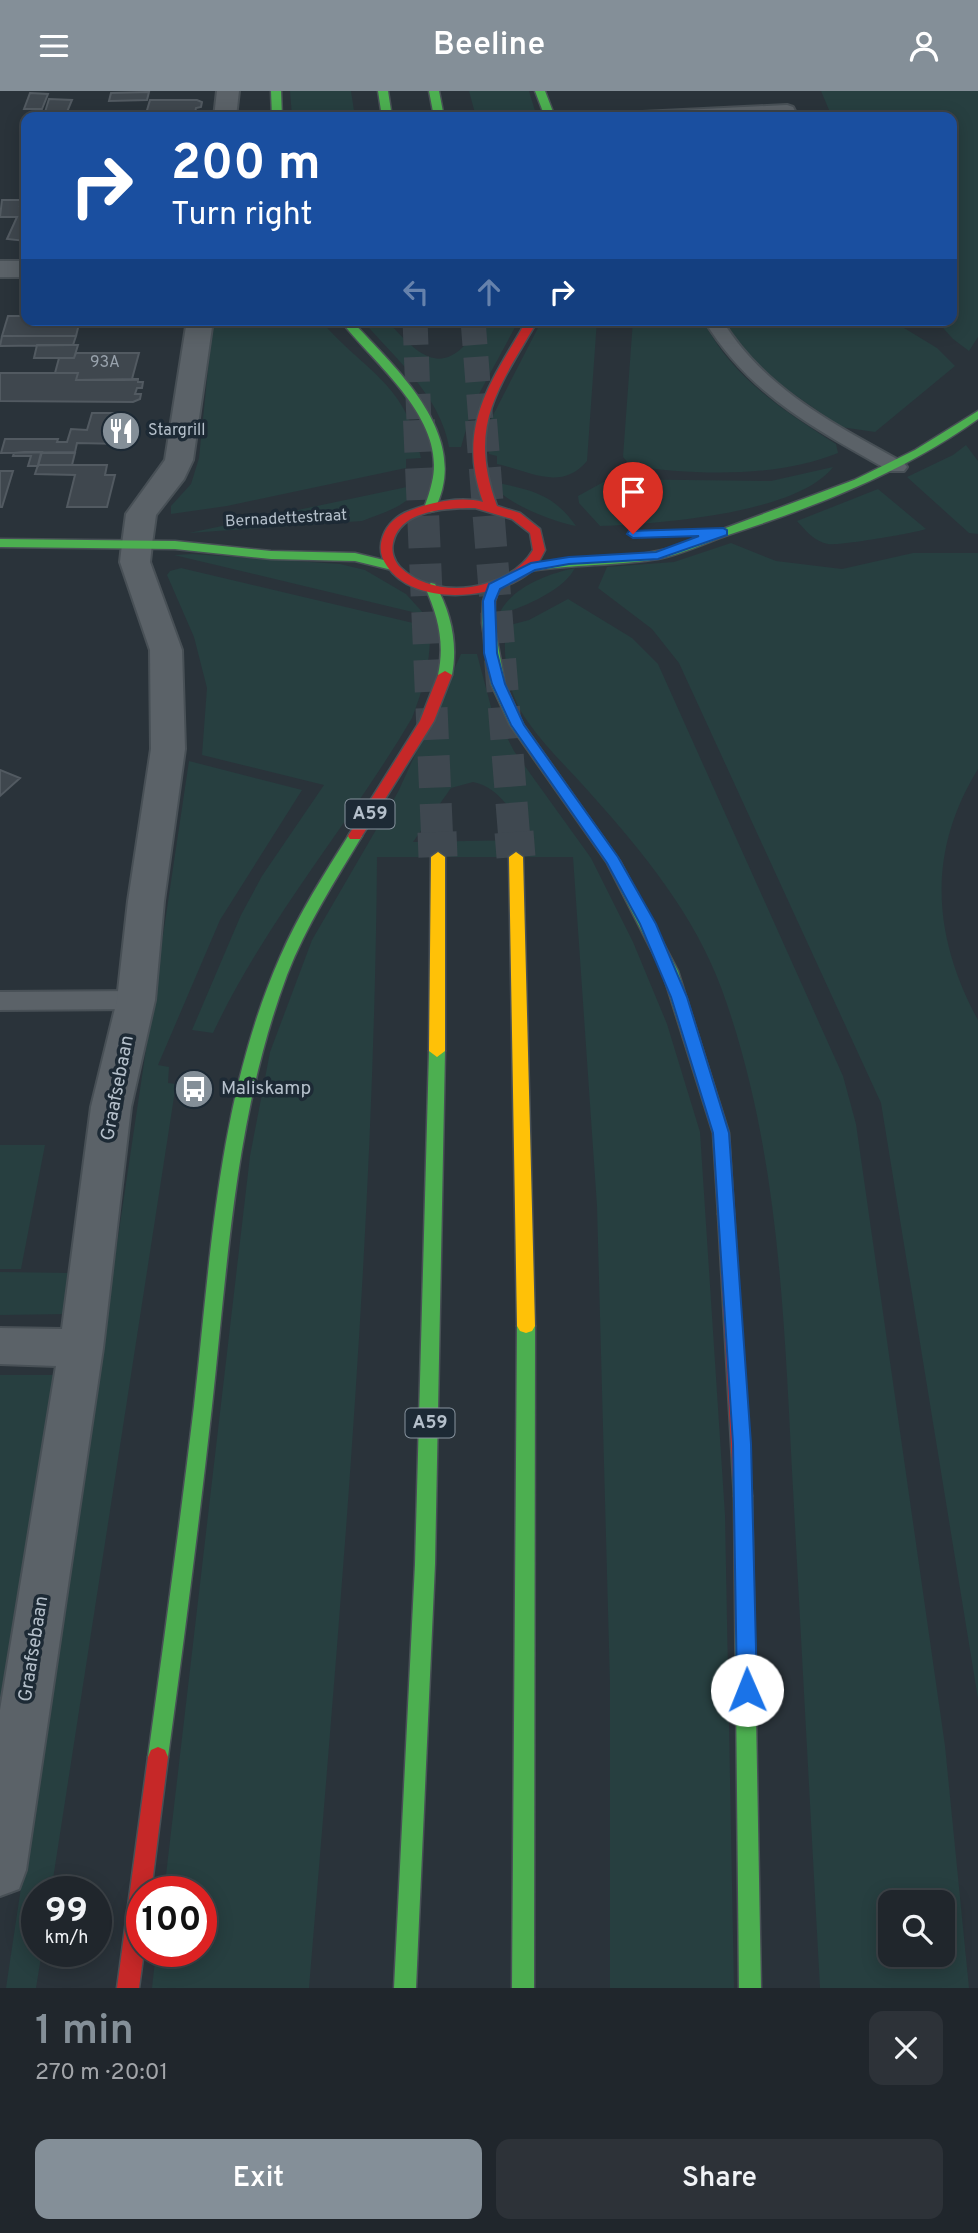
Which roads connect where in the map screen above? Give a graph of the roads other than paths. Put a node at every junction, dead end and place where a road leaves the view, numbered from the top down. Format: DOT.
graph roads {
  1 [pos="228,91"];
  2 [pos="276,91"];
  3 [pos="383,91"];
  4 [pos="434,91"];
  5 [pos="540,91"];
  6 [pos="226,112"];
  7 [pos="277,112"];
  8 [pos="386,112"];
  9 [pos="438,112"];
  10 [pos="548,112"];
  11 [pos="746,112"];
  12 [pos="788,112"];
  13 [pos="0,269"];
  14 [pos="21,269"];
  15 [pos="199,326"];
  16 [pos="350,326"];
  17 [pos="530,326"];
  18 [pos="717,326"];
  19 [pos="978,414"];
  20 [pos="897,467"];
  21 [pos="430,507"];
  22 [pos="491,507"];
  23 [pos="397,524"];
  24 [pos="534,530"];
  25 [pos="372,531"];
  26 [pos="723,532"];
  27 [pos="556,533"];
  28 [pos="675,533"];
  29 [pos="258,535"];
  30 [pos="0,543"];
  31 [pos="156,544"];
  32 [pos="392,566"];
  33 [pos="531,567"];
  34 [pos="494,586"];
  35 [pos="431,587"];
  36 [pos="438,857"];
  37 [pos="516,857"];
  38 [pos="136,1000"];
  39 [pos="0,1001"];
  40 [pos="0,1346"];
  41 [pos="81,1347"];
  42 [pos="0,1870"];
  43 [pos="128,1988"];
  44 [pos="405,1988"];
  45 [pos="523,1988"];
  46 [pos="750,1988"];
  1 -- 6 [label="street"];
  2 -- 7 [label="main road"];
  3 -- 8 [label="main road"];
  4 -- 9 [label="main road"];
  5 -- 10 [label="main road"];
  11 -- 12 [label="lane"];
  13 -- 14 [label="street"];
  15 -- 31 [label="street, Graafsebaan"];
  16 -- 21 [label="main road"];
  17 -- 22 [label="main road"];
  18 -- 20 [label="lane"];
  19 -- 20 [label="main road"];
  20 -- 26 [label="main road"];
  21 -- 22 [label="main road"];
  21 -- 23 [label="main road"];
  22 -- 24 [label="main road"];
  23 -- 25 [label="main road, Bernadettestraat"];
  23 -- 32 [label="main road"];
  24 -- 27 [label="main road"];
  24 -- 33 [label="main road"];
  26 -- 28 [label="main road"];
  26 -- 33 [label="main road"];
  29 -- 31 [label="main road, Bernadettestraat"];
  30 -- 31 [label="main road, Bernadettestraat"];
  31 -- 32 [label="main road, Bernadettestraat"];
  31 -- 38 [label="street, Graafsebaan"];
  32 -- 35 [label="main road"];
  33 -- 34 [label="main road"];
  34 -- 35 [label="main road"];
  34 -- 46 [label="main road"];
  35 -- 43 [label="main road, A59"];
  36 -- 44 [label="main road, A59"];
  37 -- 45 [label="main road"];
  38 -- 39 [label="lane"];
  38 -- 41 [label="street, Graafsebaan"];
  40 -- 41 [label="street"];
  41 -- 42 [label="street, Graafsebaan"];
}
